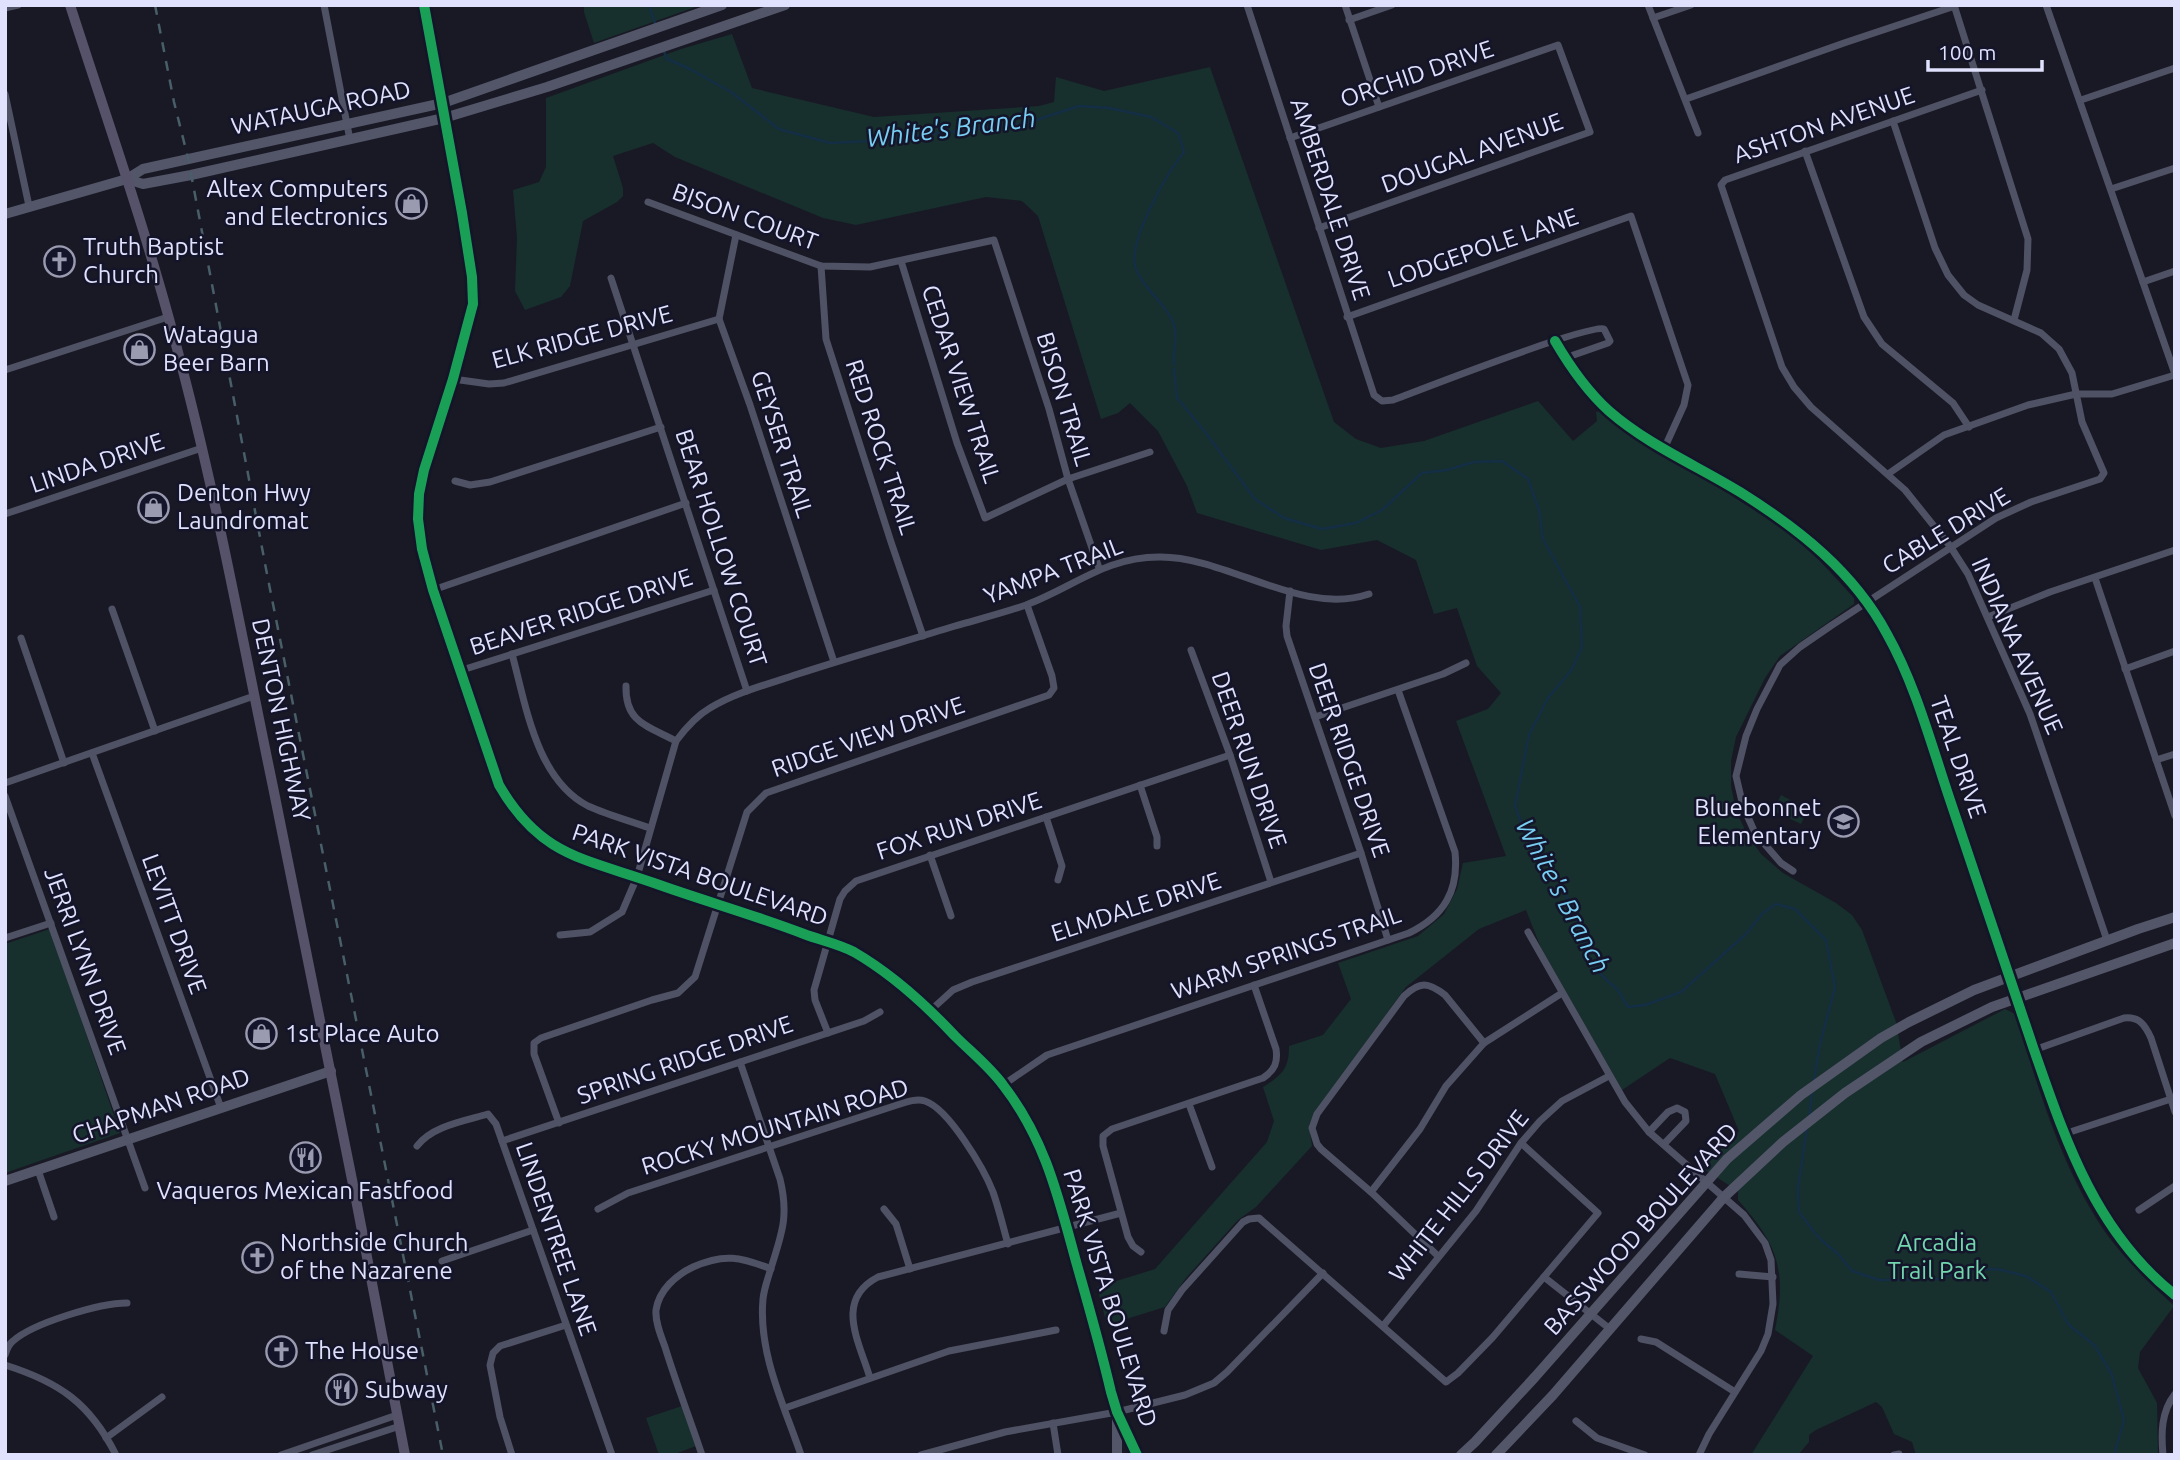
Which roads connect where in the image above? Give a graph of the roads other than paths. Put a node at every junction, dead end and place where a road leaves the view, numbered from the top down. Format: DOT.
graph roads {
  1 [pos="18,5"];
  2 [pos="70,5"];
  3 [pos="324,5"];
  4 [pos="424,5"];
  5 [pos="722,5"];
  6 [pos="785,5"];
  7 [pos="1247,5"];
  8 [pos="1345,5"];
  9 [pos="1392,5"];
  10 [pos="1648,5"];
  11 [pos="1691,5"];
  12 [pos="2046,5"];
  13 [pos="1954,6"];
  14 [pos="5,8"];
  15 [pos="1653,18"];
  16 [pos="1349,20"];
  17 [pos="1558,45"];
  18 [pos="2175,68"];
  19 [pos="1982,90"];
  20 [pos="5,94"];
  21 [pos="1686,99"];
  22 [pos="2081,100"];
  23 [pos="443,103"];
  24 [pos="1379,107"];
  25 [pos="444,118"];
  26 [pos="1893,121"];
  27 [pos="347,125"];
  28 [pos="9,133"];
  29 [pos="1698,133"];
  30 [pos="1290,138"];
  31 [pos="350,140"];
  32 [pos="1805,151"];
  33 [pos="2175,168"];
  34 [pos="127,180"];
  35 [pos="1721,186"];
  36 [pos="2111,189"];
  37 [pos="648,202"];
  38 [pos="29,206"];
  39 [pos="5,214"];
  40 [pos="1319,228"];
  41 [pos="736,235"];
  42 [pos="994,240"];
  43 [pos="901,261"];
  44 [pos="821,266"];
  45 [pos="2175,271"];
  46 [pos="611,278"];
  47 [pos="2143,282"];
  48 [pos="169,317"];
  49 [pos="1347,317"];
  50 [pos="719,319"];
  51 [pos="2014,320"];
  52 [pos="1555,341"];
  53 [pos="633,345"];
  54 [pos="1565,358"];
  55 [pos="5,370"];
  56 [pos="2175,375"];
  57 [pos="453,379"];
  58 [pos="2076,394"];
  59 [pos="661,426"];
  60 [pos="1969,427"];
  61 [pos="202,448"];
  62 [pos="1664,449"];
  63 [pos="1150,452"];
  64 [pos="1888,474"];
  65 [pos="1068,479"];
  66 [pos="455,481"];
  67 [pos="686,503"];
  68 [pos="5,514"];
  69 [pos="1950,546"];
  70 [pos="2175,550"];
  71 [pos="1099,569"];
  72 [pos="2095,578"];
  73 [pos="433,590"];
  74 [pos="714,590"];
  75 [pos="1290,591"];
  76 [pos="1370,594"];
  77 [pos="1867,602"];
  78 [pos="1027,605"];
  79 [pos="111,609"];
  80 [pos="1988,617"];
  81 [pos="923,636"];
  82 [pos="21,639"];
  83 [pos="1191,650"];
  84 [pos="2175,651"];
  85 [pos="512,654"];
  86 [pos="834,662"];
  87 [pos="1466,663"];
  88 [pos="2125,669"];
  89 [pos="459,671"];
  90 [pos="626,687"];
  91 [pos="1398,690"];
  92 [pos="747,691"];
  93 [pos="254,696"];
  94 [pos="1315,717"];
  95 [pos="155,731"];
  96 [pos="676,741"];
  97 [pos="92,753"];
  98 [pos="2175,754"];
  99 [pos="1230,755"];
  100 [pos="2156,761"];
  101 [pos="64,763"];
  102 [pos="5,783"];
  103 [pos="1140,785"];
  104 [pos="5,796"];
  105 [pos="2175,816"];
  106 [pos="1046,817"];
  107 [pos="650,828"];
  108 [pos="1157,846"];
  109 [pos="1361,853"];
  110 [pos="930,855"];
  111 [pos="1793,871"];
  112 [pos="637,877"];
  113 [pos="1058,880"];
  114 [pos="1271,883"];
  115 [pos="716,905"];
  116 [pos="951,916"];
  117 [pos="2175,917"];
  118 [pos="51,923"];
  119 [pos="1528,932"];
  120 [pos="560,935"];
  121 [pos="5,938"];
  122 [pos="1388,940"];
  123 [pos="2107,940"];
  124 [pos="828,943"];
  125 [pos="2175,943"];
  126 [pos="2009,976"];
  127 [pos="1254,985"];
  128 [pos="1562,993"];
  129 [pos="2016,998"];
  130 [pos="931,1010"];
  131 [pos="880,1012"];
  132 [pos="828,1033"];
  133 [pos="1484,1043"];
  134 [pos="2034,1050"];
  135 [pos="740,1062"];
  136 [pos="331,1071"];
  137 [pos="1609,1076"];
  138 [pos="1003,1085"];
  139 [pos="2171,1099"];
  140 [pos="1189,1104"];
  141 [pos="221,1108"];
  142 [pos="2175,1112"];
  143 [pos="559,1123"];
  144 [pos="1649,1132"];
  145 [pos="2064,1134"];
  146 [pos="129,1139"];
  147 [pos="502,1142"];
  148 [pos="1521,1143"];
  149 [pos="1664,1144"];
  150 [pos="417,1146"];
  151 [pos="769,1147"];
  152 [pos="1212,1167"];
  153 [pos="38,1170"];
  154 [pos="5,1181"];
  155 [pos="1706,1182"];
  156 [pos="2175,1186"];
  157 [pos="145,1188"];
  158 [pos="1371,1192"];
  159 [pos="1724,1197"];
  160 [pos="598,1209"];
  161 [pos="884,1209"];
  162 [pos="2138,1210"];
  163 [pos="1121,1213"];
  164 [pos="54,1217"];
  165 [pos="1067,1227"];
  166 [pos="533,1230"];
  167 [pos="1008,1244"];
  168 [pos="1140,1252"];
  169 [pos="1438,1256"];
  170 [pos="442,1261"];
  171 [pos="771,1269"];
  172 [pos="910,1269"];
  173 [pos="1323,1273"];
  174 [pos="1739,1274"];
  175 [pos="1544,1277"];
  176 [pos="1773,1277"];
  177 [pos="2175,1295"];
  178 [pos="127,1303"];
  179 [pos="1591,1314"];
  180 [pos="566,1325"];
  181 [pos="1383,1326"];
  182 [pos="1610,1329"];
  183 [pos="1056,1330"];
  184 [pos="1164,1331"];
  185 [pos="1641,1339"];
  186 [pos="5,1355"];
  187 [pos="5,1365"];
  188 [pos="870,1378"];
  189 [pos="1735,1392"];
  190 [pos="2175,1394"];
  191 [pos="162,1397"];
  192 [pos="785,1408"];
  193 [pos="1118,1412"];
  194 [pos="398,1420"];
  195 [pos="1576,1421"];
  196 [pos="1053,1423"];
  197 [pos="106,1438"];
  198 [pos="325,1439"];
  199 [pos="953,1445"];
  200 [pos="328,1449"];
  201 [pos="1465,1454"];
  202 [pos="116,1455"];
  203 [pos="281,1455"];
  204 [pos="312,1455"];
  205 [pos="405,1455"];
  206 [pos="512,1455"];
  207 [pos="612,1455"];
  208 [pos="702,1455"];
  209 [pos="801,1455"];
  210 [pos="921,1455"];
  211 [pos="956,1455"];
  212 [pos="1058,1455"];
  213 [pos="1117,1455"];
  214 [pos="1137,1455"];
  215 [pos="1496,1455"];
  216 [pos="1644,1455"];
  217 [pos="1699,1455"];
  218 [pos="2163,1455"];
  1 -- 14 [label="street"];
  2 -- 34 [label="main road, DENTON HIGHWAY"];
  3 -- 27 [label="street"];
  4 -- 23 [label="street"];
  5 -- 23 [label="main road, WATAUGA ROAD"];
  6 -- 25 [label="main road"];
  7 -- 30 [label="street, AMBERDALE DRIVE"];
  8 -- 16 [label="street"];
  9 -- 16 [label="street"];
  10 -- 15 [label="street"];
  11 -- 15 [label="street"];
  12 -- 22 [label="street"];
  13 -- 19 [label="street"];
  13 -- 21 [label="street"];
  15 -- 21 [label="street"];
  16 -- 24 [label="street"];
  17 -- 24 [label="street, ORCHID DRIVE"];
  17 -- 40 [label="street, DOUGAL AVENUE"];
  18 -- 22 [label="street"];
  19 -- 26 [label="street, ASHTON AVENUE"];
  19 -- 51 [label="street"];
  20 -- 28 [label="street"];
  21 -- 29 [label="street"];
  22 -- 36 [label="street"];
  23 -- 25 [label="main road, PARK VISTA BOULEVARD"];
  23 -- 27 [label="main road, WATAUGA ROAD"];
  24 -- 30 [label="street, ORCHID DRIVE"];
  25 -- 31 [label="main road"];
  25 -- 57 [label="main road, PARK VISTA BOULEVARD"];
  26 -- 32 [label="street, ASHTON AVENUE"];
  26 -- 51 [label="street"];
  27 -- 31 [label="street"];
  27 -- 34 [label="main road, WATAUGA ROAD"];
  28 -- 38 [label="street"];
  30 -- 40 [label="street, AMBERDALE DRIVE"];
  31 -- 34 [label="main road"];
  32 -- 35 [label="street, ASHTON AVENUE"];
  32 -- 60 [label="street"];
  33 -- 36 [label="street"];
  34 -- 38 [label="main road, WATAUGA ROAD"];
  34 -- 48 [label="main road, DENTON HIGHWAY"];
  35 -- 64 [label="street, INDIANA AVENUE"];
  36 -- 47 [label="street"];
  37 -- 41 [label="street, BISON COURT"];
  38 -- 39 [label="main road, WATAUGA ROAD"];
  40 -- 49 [label="street, AMBERDALE DRIVE"];
  41 -- 44 [label="street, BISON COURT"];
  41 -- 50 [label="street"];
  42 -- 43 [label="street, BISON COURT"];
  42 -- 65 [label="street, BISON TRAIL"];
  43 -- 44 [label="street, BISON COURT"];
  43 -- 65 [label="street, CEDAR VIEW TRAIL"];
  44 -- 81 [label="street, RED ROCK TRAIL"];
  45 -- 47 [label="street"];
  46 -- 53 [label="street, BEAR HOLLOW COURT"];
  47 -- 56 [label="street"];
  48 -- 55 [label="street"];
  48 -- 61 [label="main road, DENTON HIGHWAY"];
  49 -- 52 [label="street, AMBERDALE DRIVE"];
  49 -- 62 [label="street, LODGEPOLE LANE"];
  50 -- 53 [label="street, ELK RIDGE DRIVE"];
  50 -- 86 [label="street, GEYSER TRAIL"];
  51 -- 58 [label="street"];
  52 -- 54 [label="street, TEAL DRIVE"];
  52 -- 54 [label="street"];
  53 -- 57 [label="street, ELK RIDGE DRIVE"];
  53 -- 59 [label="street, BEAR HOLLOW COURT"];
  54 -- 62 [label="street, TEAL DRIVE"];
  56 -- 58 [label="street"];
  57 -- 73 [label="main road, PARK VISTA BOULEVARD"];
  58 -- 60 [label="street"];
  58 -- 69 [label="street, CABLE DRIVE"];
  59 -- 66 [label="street"];
  59 -- 67 [label="street, BEAR HOLLOW COURT"];
  60 -- 64 [label="street"];
  61 -- 68 [label="street, LINDA DRIVE"];
  61 -- 93 [label="main road, DENTON HIGHWAY"];
  62 -- 77 [label="street, TEAL DRIVE"];
  63 -- 65 [label="street"];
  64 -- 69 [label="street, INDIANA AVENUE"];
  65 -- 71 [label="street, BISON TRAIL"];
  67 -- 73 [label="street"];
  67 -- 74 [label="street, BEAR HOLLOW COURT"];
  69 -- 77 [label="street, CABLE DRIVE"];
  69 -- 80 [label="street, INDIANA AVENUE"];
  70 -- 72 [label="street"];
  71 -- 75 [label="street, YAMPA TRAIL"];
  71 -- 78 [label="street, YAMPA TRAIL"];
  72 -- 80 [label="street"];
  72 -- 88 [label="street"];
  73 -- 89 [label="main road, PARK VISTA BOULEVARD"];
  74 -- 85 [label="street, BEAVER RIDGE DRIVE"];
  74 -- 92 [label="street, BEAR HOLLOW COURT"];
  75 -- 76 [label="street, YAMPA TRAIL"];
  75 -- 94 [label="street, DEER RIDGE DRIVE"];
  77 -- 111 [label="street, CABLE DRIVE"];
  77 -- 126 [label="street, TEAL DRIVE"];
  78 -- 81 [label="street, YAMPA TRAIL"];
  78 -- 115 [label="street, RIDGE VIEW DRIVE"];
  79 -- 95 [label="street"];
  80 -- 123 [label="street, INDIANA AVENUE"];
  81 -- 86 [label="street, YAMPA TRAIL"];
  82 -- 101 [label="street"];
  83 -- 99 [label="street, DEER RUN DRIVE"];
  84 -- 88 [label="street"];
  85 -- 89 [label="street, BEAVER RIDGE DRIVE"];
  85 -- 107 [label="street"];
  86 -- 92 [label="street, YAMPA TRAIL"];
  87 -- 91 [label="street"];
  88 -- 100 [label="street"];
  89 -- 112 [label="main road, PARK VISTA BOULEVARD"];
  90 -- 96 [label="street"];
  91 -- 94 [label="street"];
  91 -- 122 [label="street, WARM SPRINGS TRAIL"];
  92 -- 96 [label="street, BEAR HOLLOW COURT"];
  93 -- 95 [label="street"];
  93 -- 136 [label="main road, DENTON HIGHWAY"];
  94 -- 109 [label="street, DEER RIDGE DRIVE"];
  95 -- 97 [label="street"];
  96 -- 107 [label="street, BEAR HOLLOW COURT"];
  97 -- 101 [label="street"];
  97 -- 141 [label="street, LEVITT DRIVE"];
  98 -- 100 [label="street"];
  99 -- 103 [label="street, FOX RUN DRIVE"];
  99 -- 114 [label="street, DEER RUN DRIVE"];
  100 -- 105 [label="street"];
  101 -- 102 [label="street"];
  103 -- 106 [label="street, FOX RUN DRIVE"];
  103 -- 108 [label="street"];
  104 -- 118 [label="street, JERRI LYNN DRIVE"];
  106 -- 110 [label="street, FOX RUN DRIVE"];
  106 -- 113 [label="street"];
  107 -- 112 [label="street, BEAR HOLLOW COURT"];
  109 -- 114 [label="street, ELMDALE DRIVE"];
  109 -- 122 [label="street, DEER RIDGE DRIVE"];
  110 -- 116 [label="street"];
  110 -- 124 [label="street, FOX RUN DRIVE"];
  112 -- 115 [label="main road, PARK VISTA BOULEVARD"];
  112 -- 120 [label="street, BEAR HOLLOW COURT"];
  114 -- 130 [label="street, ELMDALE DRIVE"];
  115 -- 124 [label="main road, PARK VISTA BOULEVARD"];
  115 -- 143 [label="street, RIDGE VIEW DRIVE"];
  117 -- 123 [label="main road, BASSWOOD BOULEVARD"];
  118 -- 121 [label="street"];
  118 -- 146 [label="street, JERRI LYNN DRIVE"];
  119 -- 128 [label="street"];
  122 -- 127 [label="street, WARM SPRINGS TRAIL"];
  123 -- 126 [label="main road, BASSWOOD BOULEVARD"];
  124 -- 130 [label="main road, PARK VISTA BOULEVARD"];
  124 -- 132 [label="street, FOX RUN DRIVE"];
  125 -- 129 [label="main road, BASSWOOD BOULEVARD"];
  126 -- 129 [label="street, TEAL DRIVE"];
  126 -- 155 [label="main road, BASSWOOD BOULEVARD"];
  127 -- 138 [label="street, WARM SPRINGS TRAIL"];
  127 -- 140 [label="street"];
  128 -- 133 [label="street"];
  128 -- 137 [label="street"];
  129 -- 134 [label="street, TEAL DRIVE"];
  129 -- 159 [label="main road, BASSWOOD BOULEVARD"];
  130 -- 138 [label="main road, PARK VISTA BOULEVARD"];
  131 -- 132 [label="street, SPRING RIDGE DRIVE"];
  132 -- 135 [label="street, SPRING RIDGE DRIVE"];
  133 -- 158 [label="street"];
  133 -- 158 [label="street"];
  134 -- 139 [label="street"];
  134 -- 145 [label="street, TEAL DRIVE"];
  135 -- 143 [label="street, SPRING RIDGE DRIVE"];
  135 -- 151 [label="street"];
  136 -- 141 [label="main road, CHAPMAN ROAD"];
  136 -- 194 [label="main road, DENTON HIGHWAY"];
  137 -- 144 [label="street"];
  137 -- 148 [label="street, WHITE HILLS DRIVE"];
  138 -- 165 [label="main road, PARK VISTA BOULEVARD"];
  139 -- 142 [label="street"];
  139 -- 145 [label="street"];
  140 -- 152 [label="street"];
  140 -- 163 [label="street"];
  141 -- 146 [label="main road, CHAPMAN ROAD"];
  143 -- 147 [label="street, SPRING RIDGE DRIVE"];
  144 -- 149 [label="street"];
  144 -- 149 [label="street"];
  145 -- 177 [label="street, TEAL DRIVE"];
  146 -- 153 [label="main road, CHAPMAN ROAD"];
  146 -- 157 [label="street, JERRI LYNN DRIVE"];
  147 -- 150 [label="street, LINDENTREE LANE"];
  147 -- 166 [label="street, LINDENTREE LANE"];
  148 -- 169 [label="street, WHITE HILLS DRIVE"];
  148 -- 175 [label="street"];
  149 -- 155 [label="street"];
  151 -- 160 [label="street, ROCKY MOUNTAIN ROAD"];
  151 -- 167 [label="street, ROCKY MOUNTAIN ROAD"];
  151 -- 171 [label="street"];
  153 -- 154 [label="main road, CHAPMAN ROAD"];
  153 -- 164 [label="street"];
  155 -- 159 [label="street"];
  155 -- 179 [label="main road, BASSWOOD BOULEVARD"];
  156 -- 162 [label="street"];
  158 -- 169 [label="street"];
  159 -- 176 [label="street"];
  159 -- 182 [label="main road, BASSWOOD BOULEVARD"];
  161 -- 172 [label="street"];
  163 -- 165 [label="street"];
  163 -- 168 [label="street"];
  165 -- 167 [label="street"];
  165 -- 193 [label="main road, PARK VISTA BOULEVARD"];
  166 -- 170 [label="street"];
  166 -- 180 [label="street, LINDENTREE LANE"];
  167 -- 172 [label="street"];
  169 -- 181 [label="street, WHITE HILLS DRIVE"];
  171 -- 192 [label="street"];
  171 -- 208 [label="street"];
  172 -- 188 [label="street"];
  173 -- 181 [label="street"];
  173 -- 184 [label="street"];
  173 -- 193 [label="street"];
  174 -- 176 [label="street"];
  175 -- 179 [label="street"];
  175 -- 181 [label="street"];
  176 -- 189 [label="street"];
  178 -- 186 [label="street"];
  179 -- 182 [label="street"];
  179 -- 201 [label="main road, BASSWOOD BOULEVARD"];
  180 -- 206 [label="street"];
  180 -- 207 [label="street, LINDENTREE LANE"];
  182 -- 215 [label="main road, BASSWOOD BOULEVARD"];
  183 -- 188 [label="street"];
  185 -- 189 [label="street"];
  187 -- 197 [label="street"];
  188 -- 192 [label="street"];
  189 -- 217 [label="street"];
  190 -- 218 [label="street"];
  191 -- 197 [label="street"];
  192 -- 209 [label="street"];
  193 -- 196 [label="street"];
  193 -- 213 [label="main road, PARK VISTA BOULEVARD"];
  193 -- 214 [label="main road, PARK VISTA BOULEVARD"];
  194 -- 198 [label="street"];
  194 -- 200 [label="street"];
  194 -- 205 [label="main road, DENTON HIGHWAY"];
  195 -- 216 [label="street"];
  196 -- 199 [label="street"];
  196 -- 212 [label="street"];
  197 -- 202 [label="street"];
  198 -- 200 [label="street"];
  198 -- 203 [label="street"];
  199 -- 210 [label="street"];
  199 -- 211 [label="street"];
  200 -- 204 [label="street"];
}
